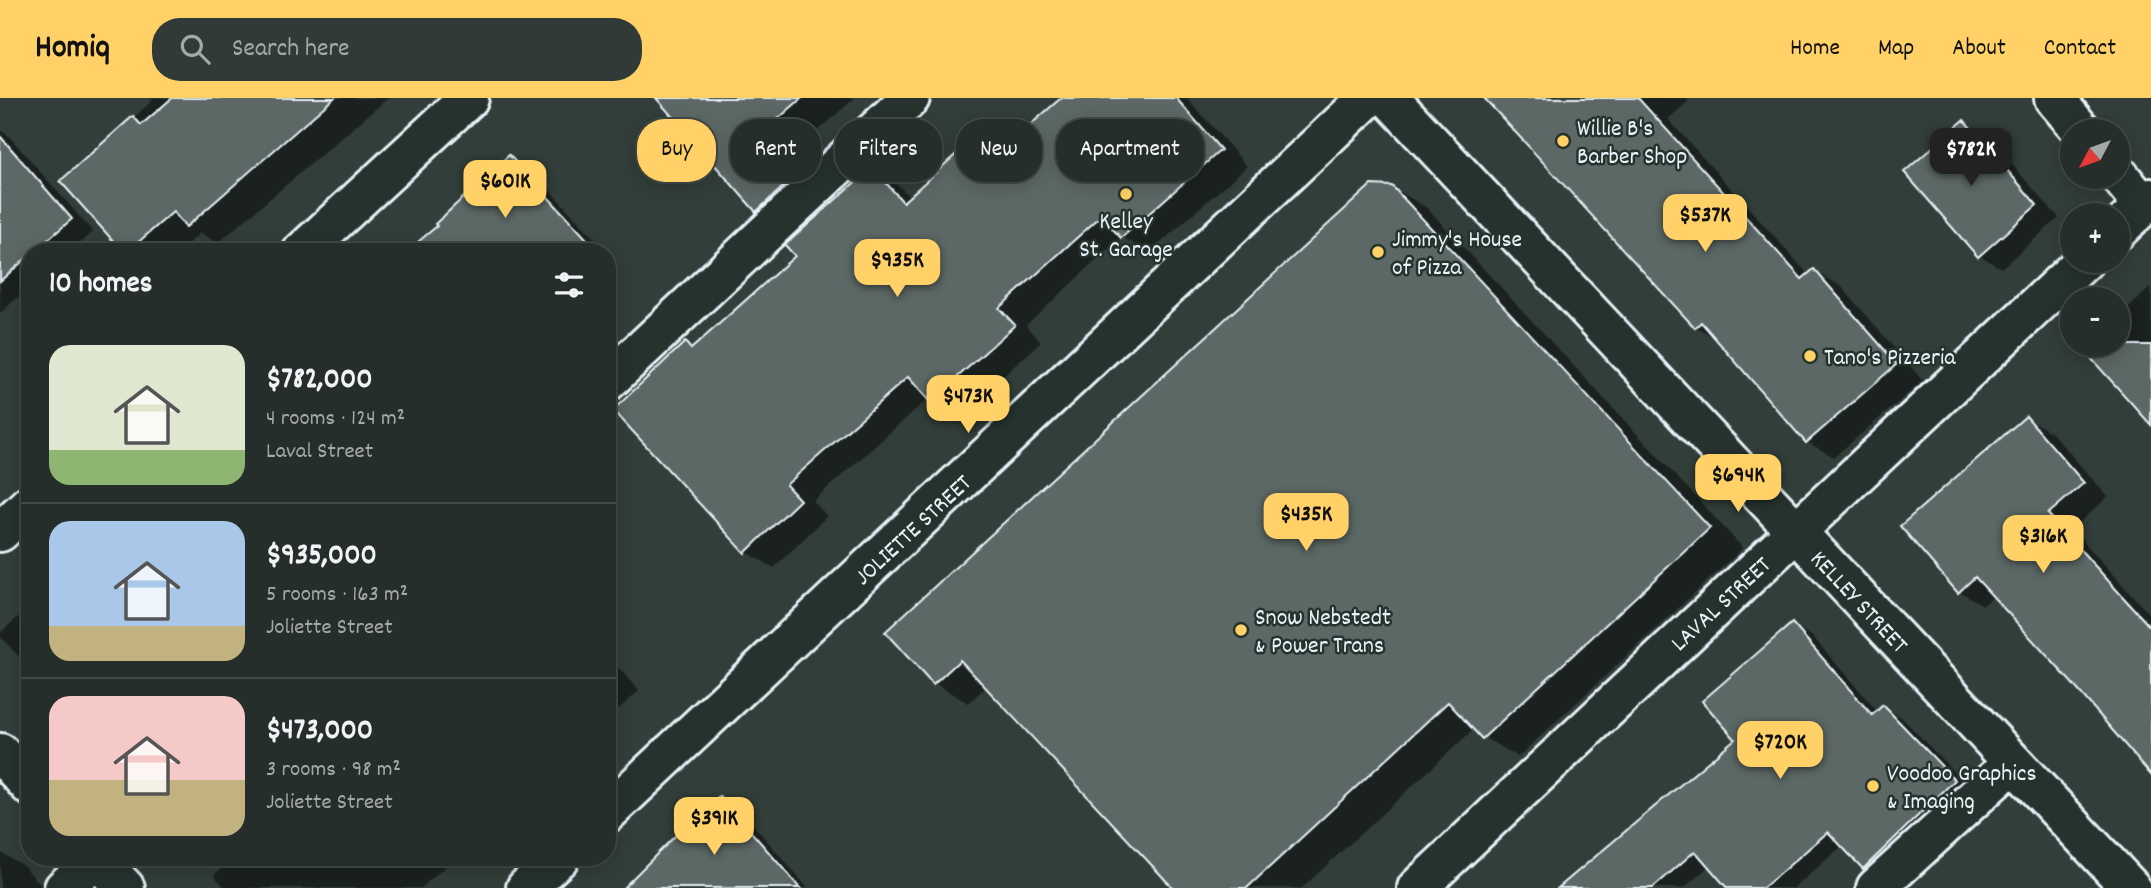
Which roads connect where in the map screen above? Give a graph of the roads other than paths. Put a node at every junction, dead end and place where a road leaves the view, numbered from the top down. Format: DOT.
graph roads {
  1 [pos="469,98"];
  2 [pos="910,98"];
  3 [pos="1368,98"];
  4 [pos="1389,98"];
  5 [pos="2054,98"];
  6 [pos="2072,119"];
  7 [pos="2126,189"];
  8 [pos="2137,211"];
  9 [pos="312,243"];
  10 [pos="2071,273"];
  11 [pos="616,374"];
  12 [pos="21,512"];
  13 [pos="0,532"];
  14 [pos="1795,533"];
  15 [pos="0,753"];
  16 [pos="2013,763"];
  17 [pos="21,776"];
  18 [pos="616,805"];
  19 [pos="87,866"];
  20 [pos="104,866"];
  21 [pos="550,866"];
  22 [pos="64,888"];
  23 [pos="125,888"];
  24 [pos="526,888"];
  25 [pos="1417,888"];
  26 [pos="1876,888"];
  27 [pos="2131,888"];
  1 -- 9 [label="street"];
  2 -- 11 [label="street"];
  3 -- 18 [label="street, JOLIETTE STREET"];
  4 -- 14 [label="street, KELLEY STREET"];
  5 -- 6 [label="street"];
  7 -- 8 [label="street"];
  10 -- 14 [label="street, LAVAL STREET"];
  12 -- 13 [label="street"];
  14 -- 16 [label="street, KELLEY STREET"];
  14 -- 25 [label="street, LAVAL STREET"];
  15 -- 17 [label="street"];
  16 -- 26 [label="street"];
  16 -- 27 [label="street, KELLEY STREET"];
  19 -- 22 [label="street"];
  20 -- 23 [label="street"];
  21 -- 24 [label="street"];
}
